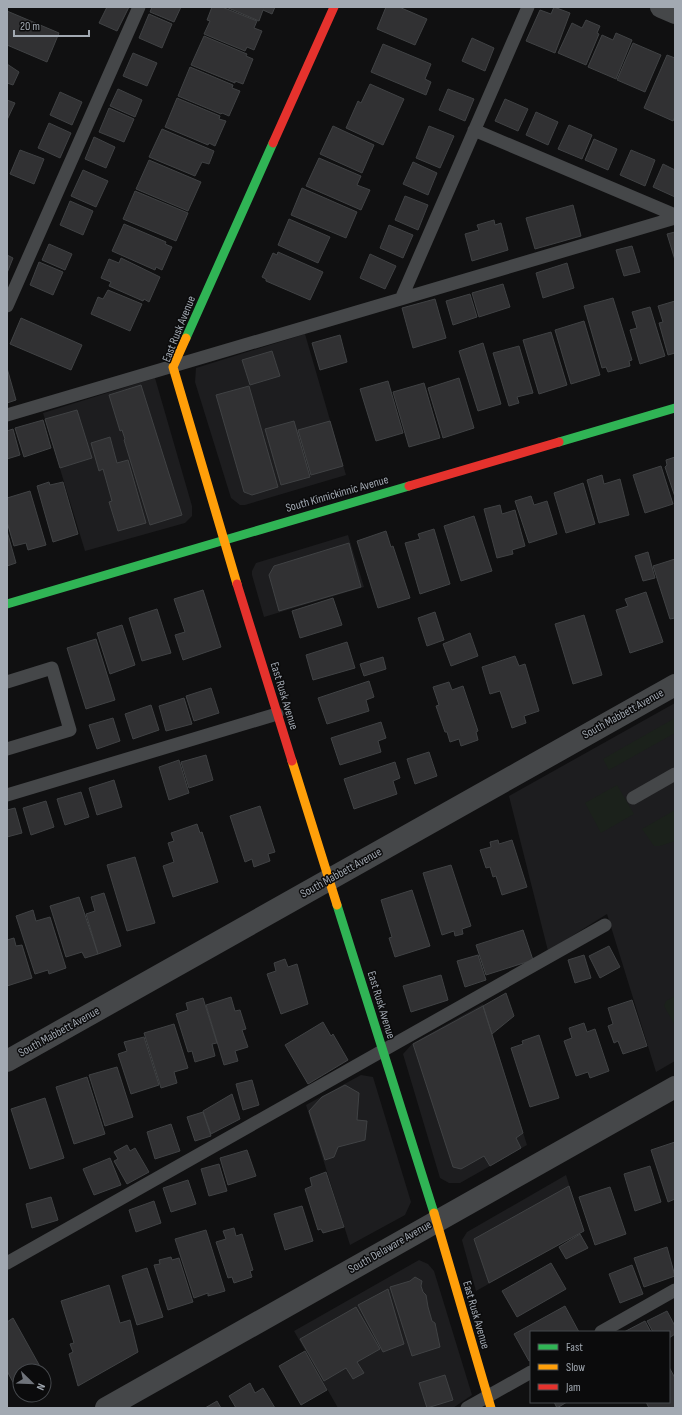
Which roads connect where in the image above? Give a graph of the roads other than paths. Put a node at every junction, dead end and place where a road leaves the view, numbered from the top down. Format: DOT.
graph roads {
  1 [pos="139,7"];
  2 [pos="334,7"];
  3 [pos="528,7"];
  4 [pos="662,7"];
  5 [pos="675,13"];
  6 [pos="474,130"];
  7 [pos="675,217"];
  8 [pos="400,299"];
  9 [pos="7,306"];
  10 [pos="174,367"];
  11 [pos="675,408"];
  12 [pos="7,415"];
  13 [pos="222,540"];
  14 [pos="7,604"];
  15 [pos="7,682"];
  16 [pos="675,685"];
  17 [pos="277,714"];
  18 [pos="7,749"];
  19 [pos="675,774"];
  20 [pos="7,795"];
  21 [pos="634,798"];
  22 [pos="329,880"];
  23 [pos="605,925"];
  24 [pos="382,1051"];
  25 [pos="7,1061"];
  26 [pos="675,1087"];
  27 [pos="436,1221"];
  28 [pos="7,1263"];
  29 [pos="675,1290"];
  30 [pos="603,1331"];
  31 [pos="530,1373"];
  32 [pos="489,1402"];
  33 [pos="106,1408"];
  34 [pos="467,1408"];
  1 -- 9 [label="lane"];
  2 -- 10 [label="street, East Rusk Avenue"];
  3 -- 6 [label="lane"];
  4 -- 5 [label="street"];
  6 -- 7 [label="lane"];
  6 -- 8 [label="lane"];
  7 -- 8 [label="lane"];
  8 -- 10 [label="lane"];
  10 -- 12 [label="lane"];
  10 -- 13 [label="street, East Rusk Avenue"];
  11 -- 13 [label="street, South Kinnickinnic Avenue"];
  13 -- 14 [label="street, South Kinnickinnic Avenue"];
  13 -- 17 [label="street, East Rusk Avenue"];
  15 -- 18 [label="lane"];
  16 -- 22 [label="street, South Mabbett Avenue"];
  17 -- 20 [label="lane"];
  17 -- 22 [label="street, East Rusk Avenue"];
  19 -- 21 [label="lane"];
  22 -- 24 [label="street, East Rusk Avenue"];
  22 -- 25 [label="street, South Mabbett Avenue"];
  23 -- 24 [label="lane"];
  24 -- 27 [label="street, East Rusk Avenue"];
  24 -- 28 [label="lane"];
  26 -- 27 [label="street, South Delaware Avenue"];
  27 -- 32 [label="street, East Rusk Avenue"];
  27 -- 33 [label="street, South Delaware Avenue"];
  29 -- 30 [label="lane"];
  31 -- 32 [label="lane"];
  32 -- 34 [label="lane"];
}
